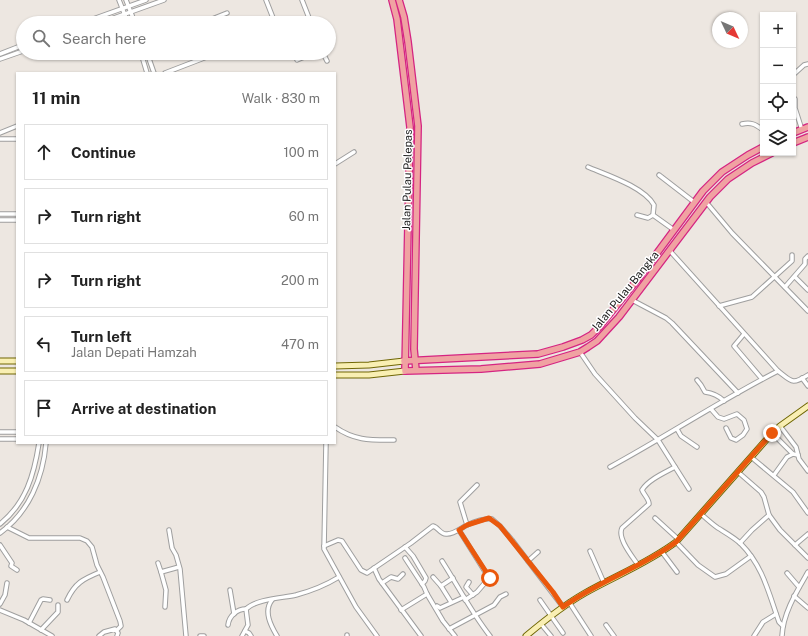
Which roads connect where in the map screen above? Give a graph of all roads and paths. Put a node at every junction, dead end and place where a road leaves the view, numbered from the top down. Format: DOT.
graph roads {
  1 [pos="119,0"];
  2 [pos="126,0"];
  3 [pos="146,0"];
  4 [pos="164,0"];
  5 [pos="266,0"];
  6 [pos="302,0"];
  7 [pos="392,0"];
  8 [pos="399,0"];
  9 [pos="128,6"];
  10 [pos="122,8"];
  11 [pos="131,12"];
  12 [pos="124,14"];
  13 [pos="227,14"];
  14 [pos="101,16"];
  15 [pos="119,16"];
  16 [pos="132,16"];
  17 [pos="221,16"];
  18 [pos="272,16"];
  19 [pos="308,16"];
  20 [pos="16,48"];
  21 [pos="16,53"];
  22 [pos="0,54"];
  23 [pos="0,59"];
  24 [pos="143,60"];
  25 [pos="149,60"];
  26 [pos="199,60"];
  27 [pos="808,64"];
  28 [pos="147,72"];
  29 [pos="154,72"];
  30 [pos="168,72"];
  31 [pos="796,72"];
  32 [pos="796,110"];
  33 [pos="742,124"];
  34 [pos="16,126"];
  35 [pos="760,128"];
  36 [pos="805,129"];
  37 [pos="0,132"];
  38 [pos="808,137"];
  39 [pos="0,139"];
  40 [pos="16,139"];
  41 [pos="796,142"];
  42 [pos="760,149"];
  43 [pos="354,152"];
  44 [pos="765,156"];
  45 [pos="336,163"];
  46 [pos="588,167"];
  47 [pos="659,175"];
  48 [pos="694,202"];
  49 [pos="706,202"];
  50 [pos="0,214"];
  51 [pos="16,214"];
  52 [pos="636,215"];
  53 [pos="653,215"];
  54 [pos="0,220"];
  55 [pos="16,220"];
  56 [pos="674,230"];
  57 [pos="670,251"];
  58 [pos="792,255"];
  59 [pos="808,256"];
  60 [pos="653,258"];
  61 [pos="661,263"];
  62 [pos="807,264"];
  63 [pos="774,277"];
  64 [pos="795,277"];
  65 [pos="785,287"];
  66 [pos="808,290"];
  67 [pos="632,300"];
  68 [pos="719,306"];
  69 [pos="808,311"];
  70 [pos="744,334"];
  71 [pos="580,352"];
  72 [pos="0,361"];
  73 [pos="16,361"];
  74 [pos="404,361"];
  75 [pos="416,361"];
  76 [pos="336,366"];
  77 [pos="416,370"];
  78 [pos="0,371"];
  79 [pos="16,371"];
  80 [pos="405,371"];
  81 [pos="778,372"];
  82 [pos="808,374"];
  83 [pos="336,375"];
  84 [pos="802,378"];
  85 [pos="762,379"];
  86 [pos="697,380"];
  87 [pos="808,386"];
  88 [pos="738,393"];
  89 [pos="724,401"];
  90 [pos="808,406"];
  91 [pos="711,409"];
  92 [pos="780,426"];
  93 [pos="336,428"];
  94 [pos="726,428"];
  95 [pos="677,429"];
  96 [pos="0,432"];
  97 [pos="16,432"];
  98 [pos="772,433"];
  99 [pos="0,439"];
  100 [pos="16,440"];
  101 [pos="394,440"];
  102 [pos="658,440"];
  103 [pos="39,444"];
  104 [pos="46,444"];
  105 [pos="326,444"];
  106 [pos="697,447"];
  107 [pos="793,454"];
  108 [pos="798,455"];
  109 [pos="751,457"];
  110 [pos="610,467"];
  111 [pos="675,467"];
  112 [pos="808,470"];
  113 [pos="738,472"];
  114 [pos="774,475"];
  115 [pos="477,485"];
  116 [pos="689,489"];
  117 [pos="808,513"];
  118 [pos="701,514"];
  119 [pos="769,515"];
  120 [pos="655,518"];
  121 [pos="0,524"];
  122 [pos="467,525"];
  123 [pos="7,527"];
  124 [pos="169,530"];
  125 [pos="459,530"];
  126 [pos="0,533"];
  127 [pos="808,534"];
  128 [pos="677,541"];
  129 [pos="740,543"];
  130 [pos="0,545"];
  131 [pos="795,545"];
  132 [pos="324,546"];
  133 [pos="405,547"];
  134 [pos="4,551"];
  135 [pos="590,551"];
  136 [pos="538,552"];
  137 [pos="662,552"];
  138 [pos="0,555"];
  139 [pos="751,556"];
  140 [pos="405,558"];
  141 [pos="808,558"];
  142 [pos="442,561"];
  143 [pos="528,561"];
  144 [pos="158,562"];
  145 [pos="638,565"];
  146 [pos="179,567"];
  147 [pos="374,568"];
  148 [pos="17,570"];
  149 [pos="100,572"];
  150 [pos="161,572"];
  151 [pos="678,572"];
  152 [pos="808,572"];
  153 [pos="787,573"];
  154 [pos="403,574"];
  155 [pos="339,577"];
  156 [pos="433,577"];
  157 [pos="453,578"];
  158 [pos="469,582"];
  159 [pos="7,583"];
  160 [pos="382,583"];
  161 [pos="604,583"];
  162 [pos="422,584"];
  163 [pos="441,586"];
  164 [pos="799,588"];
  165 [pos="230,590"];
  166 [pos="427,594"];
  167 [pos="506,594"];
  168 [pos="473,595"];
  169 [pos="794,596"];
  170 [pos="465,599"];
  171 [pos="50,600"];
  172 [pos="67,600"];
  173 [pos="273,600"];
  174 [pos="540,600"];
  175 [pos="451,602"];
  176 [pos="569,602"];
  177 [pos="0,604"];
  178 [pos="58,605"];
  179 [pos="165,607"];
  180 [pos="563,607"];
  181 [pos="246,608"];
  182 [pos="808,608"];
  183 [pos="0,610"];
  184 [pos="401,610"];
  185 [pos="234,614"];
  186 [pos="776,614"];
  187 [pos="475,615"];
  188 [pos="550,616"];
  189 [pos="29,623"];
  190 [pos="541,624"];
  191 [pos="228,625"];
  192 [pos="606,625"];
  193 [pos="783,626"];
  194 [pos="42,630"];
  195 [pos="117,630"];
  196 [pos="450,630"];
  197 [pos="245,631"];
  198 [pos="563,633"];
  199 [pos="46,634"];
  200 [pos="52,636"];
  201 [pos="100,636"];
  202 [pos="117,636"];
  203 [pos="186,636"];
  204 [pos="200,636"];
  205 [pos="204,636"];
  206 [pos="242,636"];
  207 [pos="251,636"];
  208 [pos="277,636"];
  209 [pos="377,636"];
  210 [pos="421,636"];
  211 [pos="450,636"];
  212 [pos="455,636"];
  213 [pos="490,636"];
  214 [pos="526,636"];
  215 [pos="551,636"];
  216 [pos="591,636"];
  217 [pos="614,636"];
  218 [pos="754,636"];
  219 [pos="782,636"];
  1 -- 10 [label="street"];
  2 -- 9 [label="street"];
  3 -- 9 [label="street"];
  4 -- 11 [label="street"];
  5 -- 18 [label="street"];
  6 -- 19 [label="street"];
  7 -- 74 [label="highway, Jalan Pulau Pelepas"];
  8 -- 75 [label="highway, Jalan Pulau Pelepas"];
  9 -- 10 [label="street"];
  9 -- 11 [label="street"];
  10 -- 12 [label="street"];
  10 -- 14 [label="street"];
  11 -- 12 [label="street"];
  11 -- 16 [label="street"];
  12 -- 15 [label="street"];
  13 -- 17 [label="street"];
  20 -- 22 [label="street"];
  21 -- 23 [label="street"];
  24 -- 28 [label="street"];
  25 -- 29 [label="street"];
  26 -- 30 [label="street"];
  27 -- 31 [label="street"];
  32 -- 36 [label="street"];
  33 -- 35 [label="street"];
  34 -- 37 [label="street"];
  38 -- 41 [label="highway"];
  39 -- 40 [label="street"];
  42 -- 48 [label="highway, Jalan Pulau Bangka"];
  43 -- 45 [label="street"];
  44 -- 49 [label="highway, Jalan Pulau Bangka"];
  46 -- 53 [label="street"];
  47 -- 48 [label="street"];
  48 -- 56 [label="highway, Jalan Pulau Bangka"];
  49 -- 57 [label="highway, Jalan Pulau Bangka"];
  49 -- 63 [label="street"];
  50 -- 51 [label="street"];
  52 -- 53 [label="street"];
  53 -- 56 [label="street"];
  54 -- 55 [label="street"];
  56 -- 60 [label="highway, Jalan Pulau Bangka"];
  57 -- 61 [label="highway, Jalan Pulau Bangka"];
  57 -- 68 [label="street"];
  58 -- 63 [label="street"];
  59 -- 62 [label="street"];
  60 -- 61 [label="highway"];
  60 -- 75 [label="highway, Jalan Pulau Bangka"];
  61 -- 67 [label="highway, Jalan Pulau Bangka"];
  62 -- 64 [label="street"];
  63 -- 65 [label="street"];
  63 -- 68 [label="street"];
  64 -- 65 [label="street"];
  64 -- 66 [label="street"];
  65 -- 69 [label="street"];
  67 -- 71 [label="highway, Jalan Pulau Bangka"];
  67 -- 88 [label="street"];
  68 -- 70 [label="street"];
  70 -- 81 [label="street"];
  70 -- 85 [label="street"];
  71 -- 77 [label="highway, Jalan Pulau Bangka"];
  71 -- 102 [label="street"];
  72 -- 73 [label="main road"];
  74 -- 75 [label="highway, Jalan Pulau Bangka"];
  74 -- 76 [label="main road, Jalan Pulau Bangka"];
  74 -- 80 [label="highway, Jalan Pulau Pelepas"];
  75 -- 77 [label="highway, Jalan Pulau Pelepas"];
  77 -- 80 [label="highway, Jalan Pulau Bangka"];
  78 -- 79 [label="main road"];
  80 -- 83 [label="main road, Jalan Pulau Bangka"];
  81 -- 84 [label="street"];
  81 -- 85 [label="street"];
  82 -- 84 [label="street"];
  84 -- 87 [label="street"];
  85 -- 88 [label="street"];
  86 -- 89 [label="street"];
  88 -- 89 [label="street"];
  89 -- 91 [label="street"];
  90 -- 92 [label="main road"];
  91 -- 94 [label="street"];
  91 -- 95 [label="street"];
  92 -- 98 [label="main road"];
  92 -- 108 [label="street"];
  93 -- 101 [label="street"];
  95 -- 102 [label="street"];
  95 -- 106 [label="street"];
  96 -- 97 [label="street"];
  98 -- 107 [label="street"];
  98 -- 109 [label="main road"];
  99 -- 100 [label="street"];
  102 -- 110 [label="street"];
  102 -- 111 [label="street"];
  103 -- 121 [label="street"];
  104 -- 123 [label="street"];
  105 -- 132 [label="street"];
  107 -- 108 [label="street"];
  107 -- 114 [label="street"];
  108 -- 112 [label="street"];
  109 -- 113 [label="main road"];
  109 -- 114 [label="street"];
  111 -- 116 [label="street"];
  111 -- 145 [label="street"];
  113 -- 118 [label="main road"];
  113 -- 119 [label="street"];
  114 -- 117 [label="street"];
  115 -- 122 [label="street"];
  118 -- 128 [label="main road"];
  118 -- 129 [label="street"];
  119 -- 129 [label="street"];
  119 -- 131 [label="street"];
  120 -- 128 [label="street"];
  122 -- 125 [label="street"];
  122 -- 143 [label="street"];
  123 -- 126 [label="street"];
  123 -- 149 [label="street"];
  124 -- 146 [label="street"];
  125 -- 133 [label="street"];
  125 -- 168 [label="street"];
  127 -- 131 [label="street"];
  128 -- 137 [label="main road"];
  128 -- 139 [label="street"];
  129 -- 139 [label="street"];
  130 -- 134 [label="street"];
  131 -- 141 [label="street"];
  132 -- 147 [label="street"];
  132 -- 155 [label="street"];
  133 -- 147 [label="street"];
  133 -- 162 [label="street"];
  134 -- 138 [label="street"];
  134 -- 148 [label="street"];
  135 -- 161 [label="street"];
  136 -- 143 [label="street"];
  137 -- 145 [label="main road"];
  137 -- 151 [label="street"];
  139 -- 186 [label="street"];
  140 -- 162 [label="street"];
  142 -- 157 [label="street"];
  143 -- 180 [label="street"];
  144 -- 150 [label="street"];
  145 -- 161 [label="main road"];
  146 -- 150 [label="street"];
  146 -- 203 [label="street"];
  147 -- 160 [label="street"];
  149 -- 172 [label="street"];
  149 -- 195 [label="street"];
  150 -- 179 [label="street"];
  152 -- 164 [label="street"];
  153 -- 164 [label="street"];
  154 -- 160 [label="street"];
  155 -- 173 [label="street"];
  155 -- 209 [label="street"];
  156 -- 163 [label="street"];
  157 -- 163 [label="street"];
  157 -- 170 [label="street"];
  158 -- 168 [label="street"];
  159 -- 177 [label="street"];
  160 -- 184 [label="street"];
  161 -- 176 [label="main road"];
  162 -- 166 [label="street"];
  163 -- 175 [label="street"];
  164 -- 169 [label="street"];
  165 -- 185 [label="street"];
  166 -- 175 [label="street"];
  166 -- 184 [label="street"];
  166 -- 196 [label="street"];
  167 -- 187 [label="street"];
  168 -- 170 [label="street"];
  169 -- 182 [label="street"];
  169 -- 193 [label="street"];
  170 -- 175 [label="street"];
  170 -- 187 [label="street"];
  171 -- 189 [label="street"];
  173 -- 181 [label="street"];
  173 -- 208 [label="street"];
  174 -- 188 [label="street"];
  176 -- 180 [label="main road"];
  176 -- 216 [label="street"];
  178 -- 194 [label="street"];
  180 -- 188 [label="main road"];
  181 -- 185 [label="street"];
  181 -- 197 [label="street"];
  183 -- 189 [label="street"];
  184 -- 210 [label="street"];
  185 -- 191 [label="street"];
  186 -- 193 [label="street"];
  186 -- 218 [label="street"];
  187 -- 196 [label="street"];
  187 -- 213 [label="street"];
  188 -- 190 [label="main road"];
  188 -- 198 [label="street"];
  189 -- 194 [label="street"];
  190 -- 214 [label="main road"];
  190 -- 215 [label="street"];
  192 -- 217 [label="street"];
  193 -- 219 [label="street"];
  194 -- 199 [label="street"];
  195 -- 201 [label="street"];
  195 -- 202 [label="street"];
  196 -- 211 [label="street"];
  196 -- 212 [label="street"];
  197 -- 206 [label="street"];
  197 -- 207 [label="street"];
  199 -- 200 [label="street"];
  204 -- 205 [label="street"];
}
